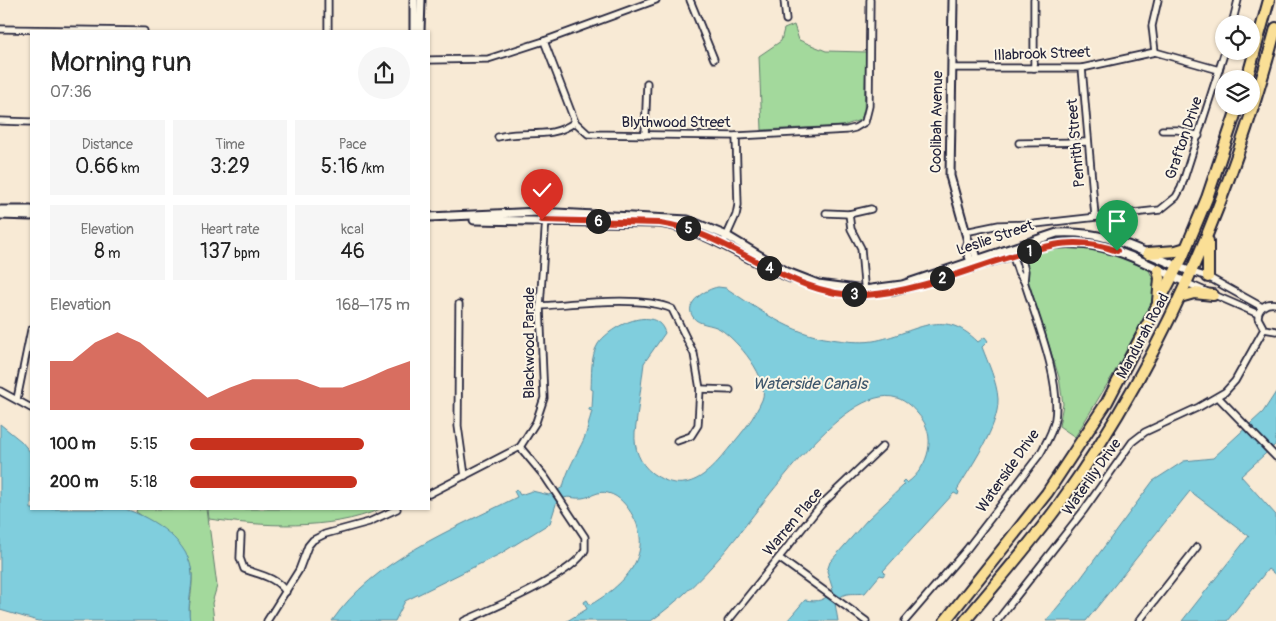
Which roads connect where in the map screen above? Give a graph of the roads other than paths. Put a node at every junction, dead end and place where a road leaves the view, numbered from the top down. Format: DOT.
graph roads {
  1 [pos="328,0"];
  2 [pos="414,0"];
  3 [pos="421,0"];
  4 [pos="656,0"];
  5 [pos="690,0"];
  6 [pos="784,0"];
  7 [pos="870,0"];
  8 [pos="953,0"];
  9 [pos="1034,0"];
  10 [pos="1158,0"];
  11 [pos="1238,0"];
  12 [pos="1268,0"];
  13 [pos="1234,15"];
  14 [pos="786,20"];
  15 [pos="1276,28"];
  16 [pos="0,29"];
  17 [pos="72,30"];
  18 [pos="328,30"];
  19 [pos="414,30"];
  20 [pos="420,30"];
  21 [pos="544,41"];
  22 [pos="1155,52"];
  23 [pos="714,59"];
  24 [pos="430,60"];
  25 [pos="1222,60"];
  26 [pos="952,68"];
  27 [pos="1034,68"];
  28 [pos="1082,68"];
  29 [pos="1219,70"];
  30 [pos="1249,70"];
  31 [pos="647,83"];
  32 [pos="1215,83"];
  33 [pos="1235,115"];
  34 [pos="0,121"];
  35 [pos="30,122"];
  36 [pos="575,122"];
  37 [pos="1162,130"];
  38 [pos="645,135"];
  39 [pos="498,136"];
  40 [pos="736,136"];
  41 [pos="1199,136"];
  42 [pos="1088,142"];
  43 [pos="1019,143"];
  44 [pos="871,209"];
  45 [pos="0,210"];
  46 [pos="30,210"];
  47 [pos="826,213"];
  48 [pos="849,214"];
  49 [pos="0,215"];
  50 [pos="30,216"];
  51 [pos="544,216"];
  52 [pos="1095,216"];
  53 [pos="430,217"];
  54 [pos="430,220"];
  55 [pos="965,232"];
  56 [pos="1208,233"];
  57 [pos="727,236"];
  58 [pos="723,244"];
  59 [pos="1186,248"];
  60 [pos="1015,251"];
  61 [pos="1148,253"];
  62 [pos="975,264"];
  63 [pos="1158,270"];
  64 [pos="1176,272"];
  65 [pos="1192,272"];
  66 [pos="1208,277"];
  67 [pos="1187,283"];
  68 [pos="865,292"];
  69 [pos="1213,295"];
  70 [pos="1180,298"];
  71 [pos="459,304"];
  72 [pos="1276,304"];
  73 [pos="540,306"];
  74 [pos="1262,307"];
  75 [pos="1156,312"];
  76 [pos="1258,314"];
  77 [pos="1264,329"];
  78 [pos="1276,331"];
  79 [pos="30,335"];
  80 [pos="700,389"];
  81 [pos="0,390"];
  82 [pos="730,390"];
  83 [pos="1218,397"];
  84 [pos="17,399"];
  85 [pos="30,407"];
  86 [pos="677,441"];
  87 [pos="520,446"];
  88 [pos="883,446"];
  89 [pos="1276,457"];
  90 [pos="465,476"];
  91 [pos="430,494"];
  92 [pos="395,510"];
  93 [pos="242,535"];
  94 [pos="1197,546"];
  95 [pos="779,558"];
  96 [pos="286,592"];
  97 [pos="266,621"];
  98 [pos="464,621"];
  99 [pos="728,621"];
  100 [pos="866,621"];
  101 [pos="905,621"];
  102 [pos="945,621"];
  103 [pos="965,621"];
  104 [pos="997,621"];
  105 [pos="1139,621"];
  1 -- 18 [label="street"];
  2 -- 19 [label="street"];
  3 -- 20 [label="street"];
  4 -- 21 [label="street"];
  5 -- 23 [label="street"];
  6 -- 14 [label="street"];
  7 -- 40 [label="street, Blythwood Street"];
  8 -- 26 [label="street, Coolibah Avenue"];
  9 -- 27 [label="street"];
  10 -- 22 [label="street"];
  11 -- 13 [label="street"];
  12 -- 30 [label="highway"];
  15 -- 56 [label="highway, Mandurah Road"];
  16 -- 17 [label="street"];
  21 -- 24 [label="street"];
  21 -- 36 [label="street"];
  22 -- 28 [label="street, Illabrook Street"];
  22 -- 29 [label="street, Illabrook Street"];
  25 -- 29 [label="street, Grafton Drive"];
  26 -- 27 [label="street, Illabrook Street"];
  26 -- 55 [label="street, Coolibah Avenue"];
  27 -- 28 [label="street, Illabrook Street"];
  28 -- 42 [label="street, Penrith Street"];
  31 -- 38 [label="street"];
  32 -- 41 [label="street, Grafton Drive"];
  33 -- 59 [label="highway, Mandurah Road"];
  34 -- 35 [label="street"];
  36 -- 38 [label="street, Blythwood Street"];
  36 -- 39 [label="street"];
  37 -- 41 [label="street"];
  38 -- 40 [label="street, Blythwood Street"];
  40 -- 57 [label="street"];
  41 -- 52 [label="street, Grafton Drive"];
  42 -- 43 [label="street"];
  42 -- 52 [label="street, Penrith Street"];
  44 -- 48 [label="street"];
  45 -- 46 [label="street"];
  47 -- 48 [label="street"];
  48 -- 68 [label="street"];
  49 -- 50 [label="street"];
  51 -- 53 [label="street, Leslie Street"];
  51 -- 54 [label="street, Leslie Street"];
  51 -- 57 [label="street, Leslie Street"];
  51 -- 58 [label="street, Leslie Street"];
  51 -- 73 [label="street, Blackwood Parade"];
  52 -- 55 [label="street, Grafton Drive"];
  55 -- 62 [label="street, Coolibah Avenue"];
  56 -- 65 [label="highway, Mandurah Road"];
  56 -- 66 [label="highway"];
  57 -- 58 [label="street"];
  57 -- 68 [label="street, Leslie Street"];
  58 -- 68 [label="street, Leslie Street"];
  59 -- 61 [label="highway"];
  59 -- 64 [label="highway, Mandurah Road"];
  60 -- 61 [label="street, Leslie Street"];
  60 -- 62 [label="street, Leslie Street"];
  60 -- 63 [label="street, Leslie Street"];
  60 -- 101 [label="street, Waterside Drive"];
  61 -- 64 [label="street, Leslie Street"];
  62 -- 68 [label="street, Leslie Street"];
  63 -- 64 [label="street, Leslie Street"];
  63 -- 75 [label="highway"];
  64 -- 65 [label="street, Leslie Street"];
  64 -- 67 [label="street, Leslie Street"];
  64 -- 75 [label="highway, Mandurah Road"];
  65 -- 66 [label="street"];
  65 -- 67 [label="highway, Mandurah Road"];
  66 -- 74 [label="street"];
  67 -- 69 [label="street"];
  67 -- 70 [label="highway, Mandurah Road"];
  69 -- 70 [label="highway"];
  69 -- 76 [label="street"];
  70 -- 103 [label="highway, Mandurah Road"];
  71 -- 90 [label="street"];
  72 -- 74 [label="street"];
  73 -- 80 [label="street"];
  73 -- 87 [label="street, Blackwood Parade"];
  74 -- 76 [label="street"];
  75 -- 102 [label="highway, Mandurah Road"];
  76 -- 77 [label="street"];
  77 -- 78 [label="street"];
  77 -- 83 [label="street, Waterlily Drive"];
  79 -- 84 [label="street"];
  80 -- 82 [label="street"];
  80 -- 86 [label="street"];
  81 -- 84 [label="street"];
  83 -- 89 [label="street"];
  83 -- 104 [label="street, Waterlily Drive"];
  84 -- 85 [label="street"];
  87 -- 90 [label="street, Blackwood Parade"];
  87 -- 98 [label="street"];
  88 -- 95 [label="street, Warren Place"];
  90 -- 91 [label="street, Blackwood Parade"];
  92 -- 96 [label="street"];
  93 -- 96 [label="street"];
  94 -- 105 [label="street"];
  95 -- 99 [label="street, Warren Place"];
  95 -- 100 [label="street"];
  96 -- 97 [label="street"];
}
